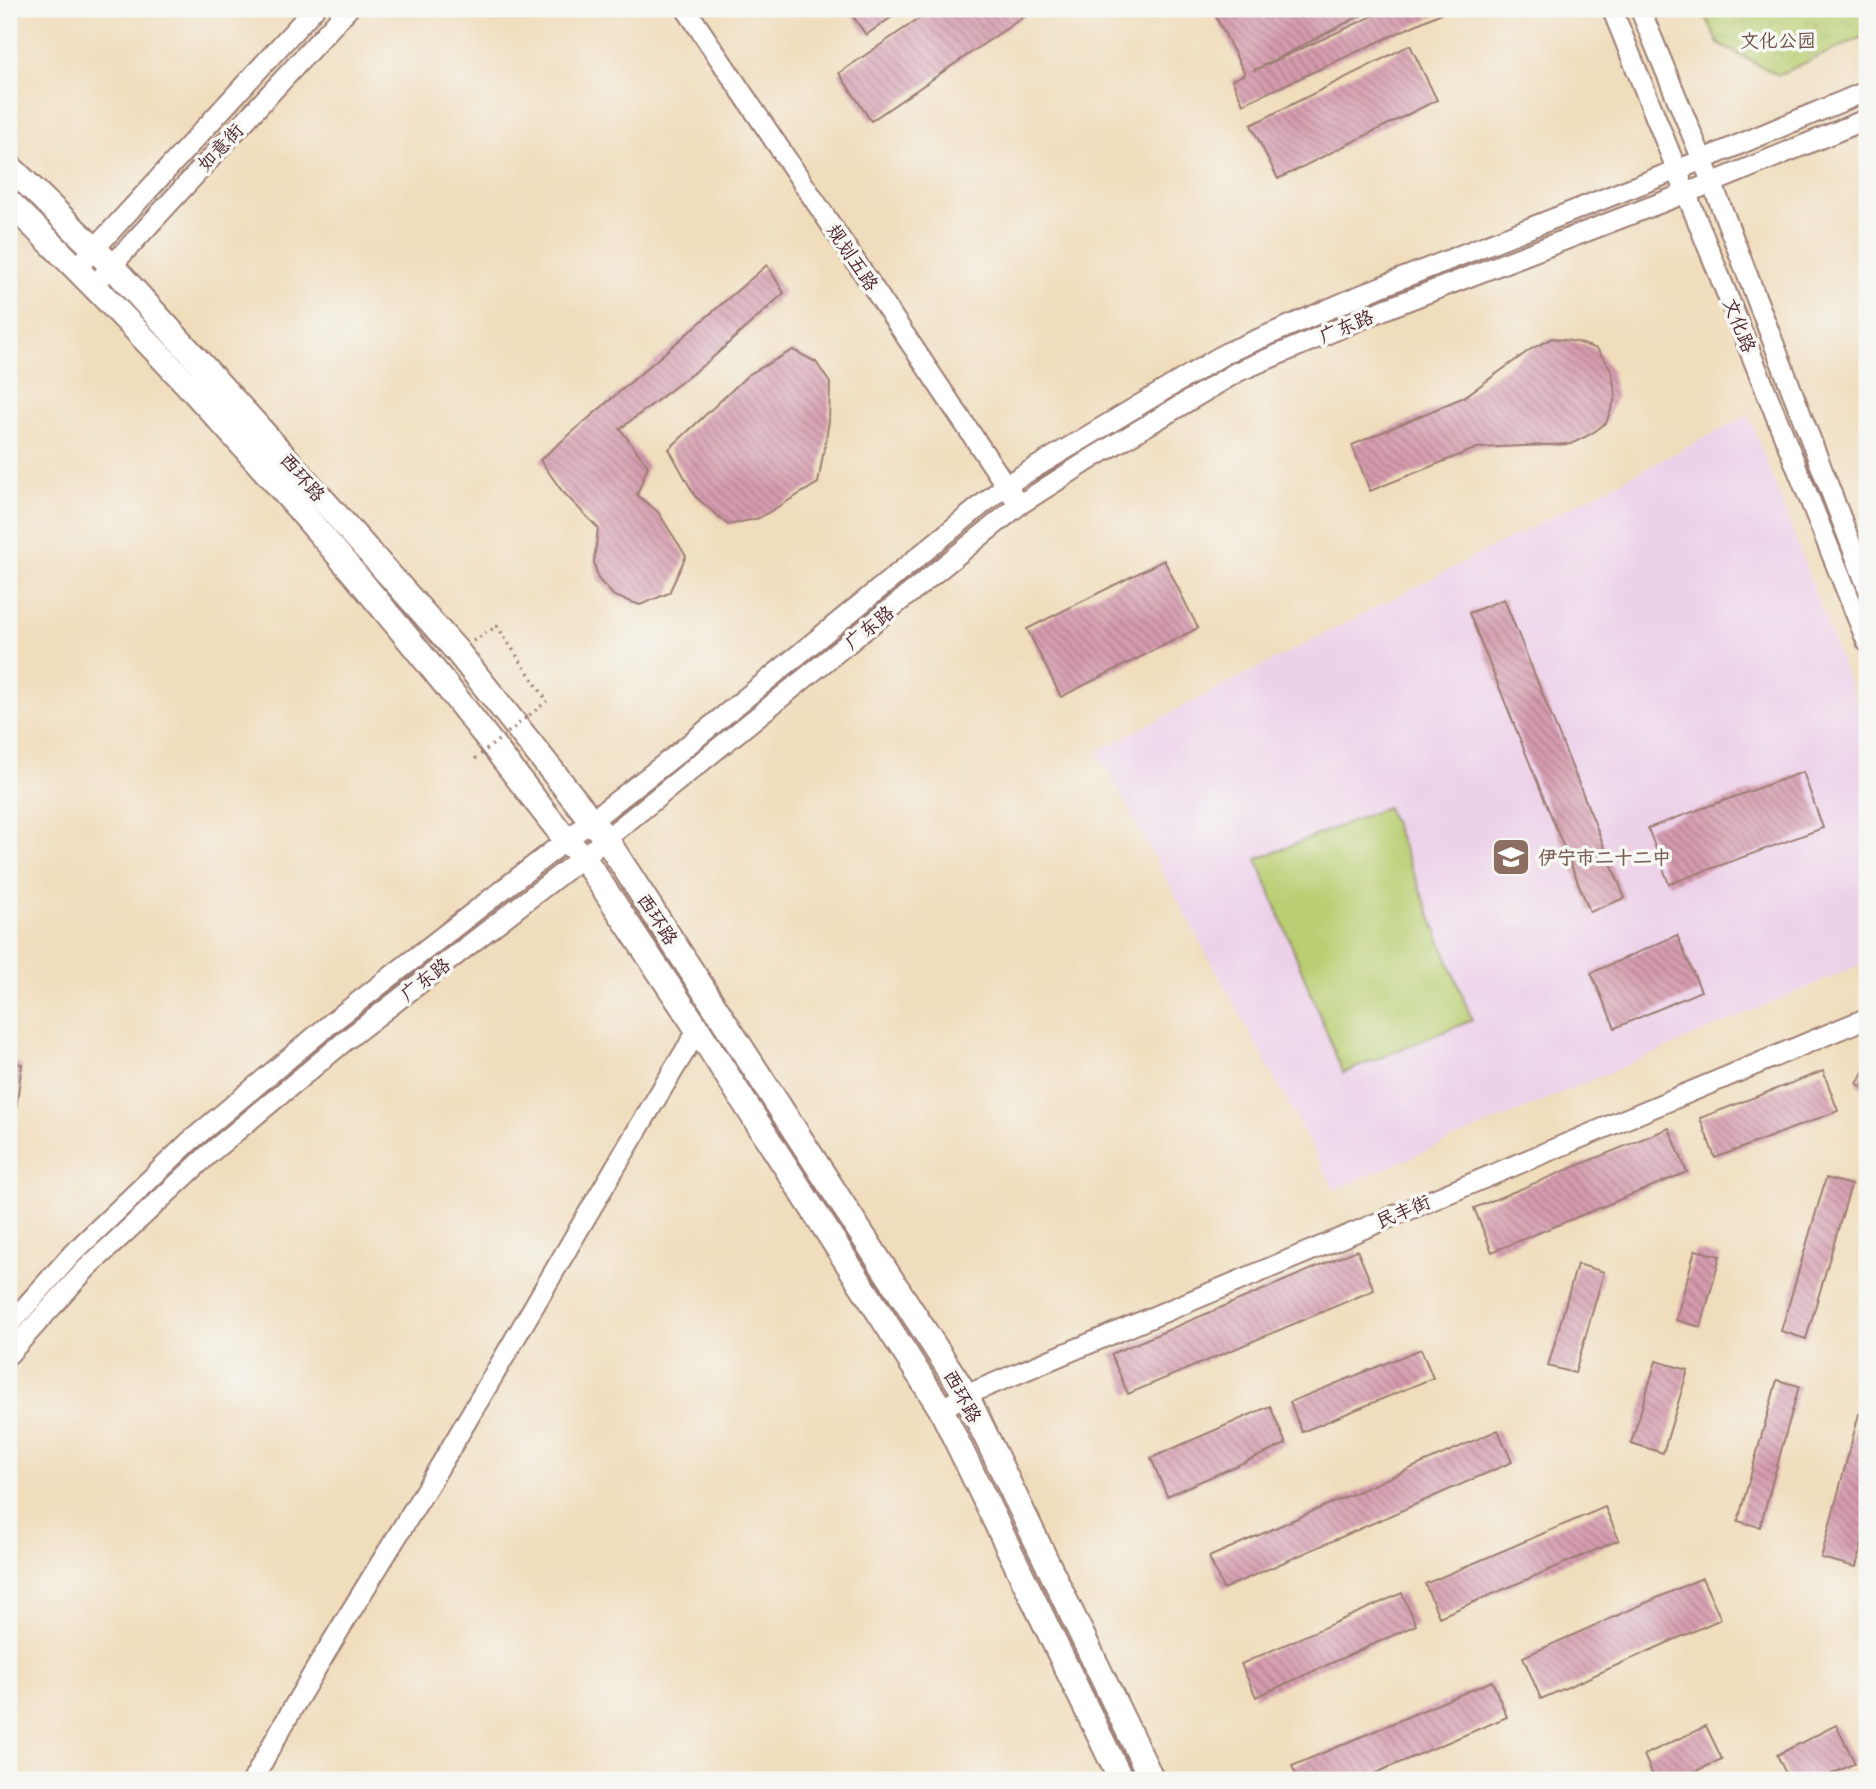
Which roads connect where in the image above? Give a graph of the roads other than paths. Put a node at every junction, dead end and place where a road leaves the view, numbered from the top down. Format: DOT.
graph roads {
  1 [pos="314,9"];
  2 [pos="348,9"];
  3 [pos="686,9"];
  4 [pos="1612,9"];
  5 [pos="1640,9"];
  6 [pos="1867,91"];
  7 [pos="1867,119"];
  8 [pos="1702,160"];
  9 [pos="9,166"];
  10 [pos="1677,170"];
  11 [pos="1712,183"];
  12 [pos="1686,192"];
  13 [pos="9,202"];
  14 [pos="103,257"];
  15 [pos="85,276"];
  16 [pos="1006,485"];
  17 [pos="1019,505"];
  18 [pos="1867,586"];
  19 [pos="1867,642"];
  20 [pos="599,830"];
  21 [pos="575,849"];
  22 [pos="1867,1018"];
  23 [pos="698,1030"];
  24 [pos="9,1325"];
  25 [pos="9,1354"];
  26 [pos="965,1395"];
  27 [pos="941,1409"];
  28 [pos="253,1780"];
  29 [pos="1121,1780"];
  30 [pos="1152,1780"];
  1 -- 14 [label="street, 如意街"];
  2 -- 14 [label="street, 如意街"];
  3 -- 16 [label="street, 规划五路"];
  4 -- 10 [label="street, 文化路"];
  5 -- 8 [label="street, 文化路"];
  6 -- 8 [label="street, 广东路"];
  7 -- 11 [label="street, 广东路"];
  8 -- 10 [label="street, 广东路"];
  8 -- 11 [label="street, 文化路"];
  9 -- 14 [label="main road, 西环路"];
  10 -- 12 [label="street, 文化路"];
  10 -- 16 [label="street, 广东路"];
  11 -- 12 [label="street, 广东路"];
  11 -- 18 [label="street, 文化路"];
  12 -- 17 [label="street, 广东路"];
  12 -- 19 [label="street, 文化路"];
  13 -- 15 [label="main road, 西环路"];
  14 -- 15 [label="street, 如意街"];
  14 -- 20 [label="main road, 西环路"];
  15 -- 21 [label="main road, 西环路"];
  16 -- 17 [label="street, 规划五路"];
  16 -- 20 [label="street, 广东路"];
  17 -- 20 [label="street, 广东路"];
  20 -- 21 [label="street, 广东路"];
  20 -- 26 [label="main road, 西环路"];
  21 -- 23 [label="main road, 西环路"];
  21 -- 24 [label="street, 广东路"];
  21 -- 25 [label="street, 广东路"];
  22 -- 26 [label="street, 民丰街"];
  23 -- 27 [label="main road, 西环路"];
  23 -- 28 [label="street"];
  26 -- 27 [label="street, 民丰街"];
  26 -- 30 [label="main road, 西环路"];
  27 -- 29 [label="main road, 西环路"];
}
